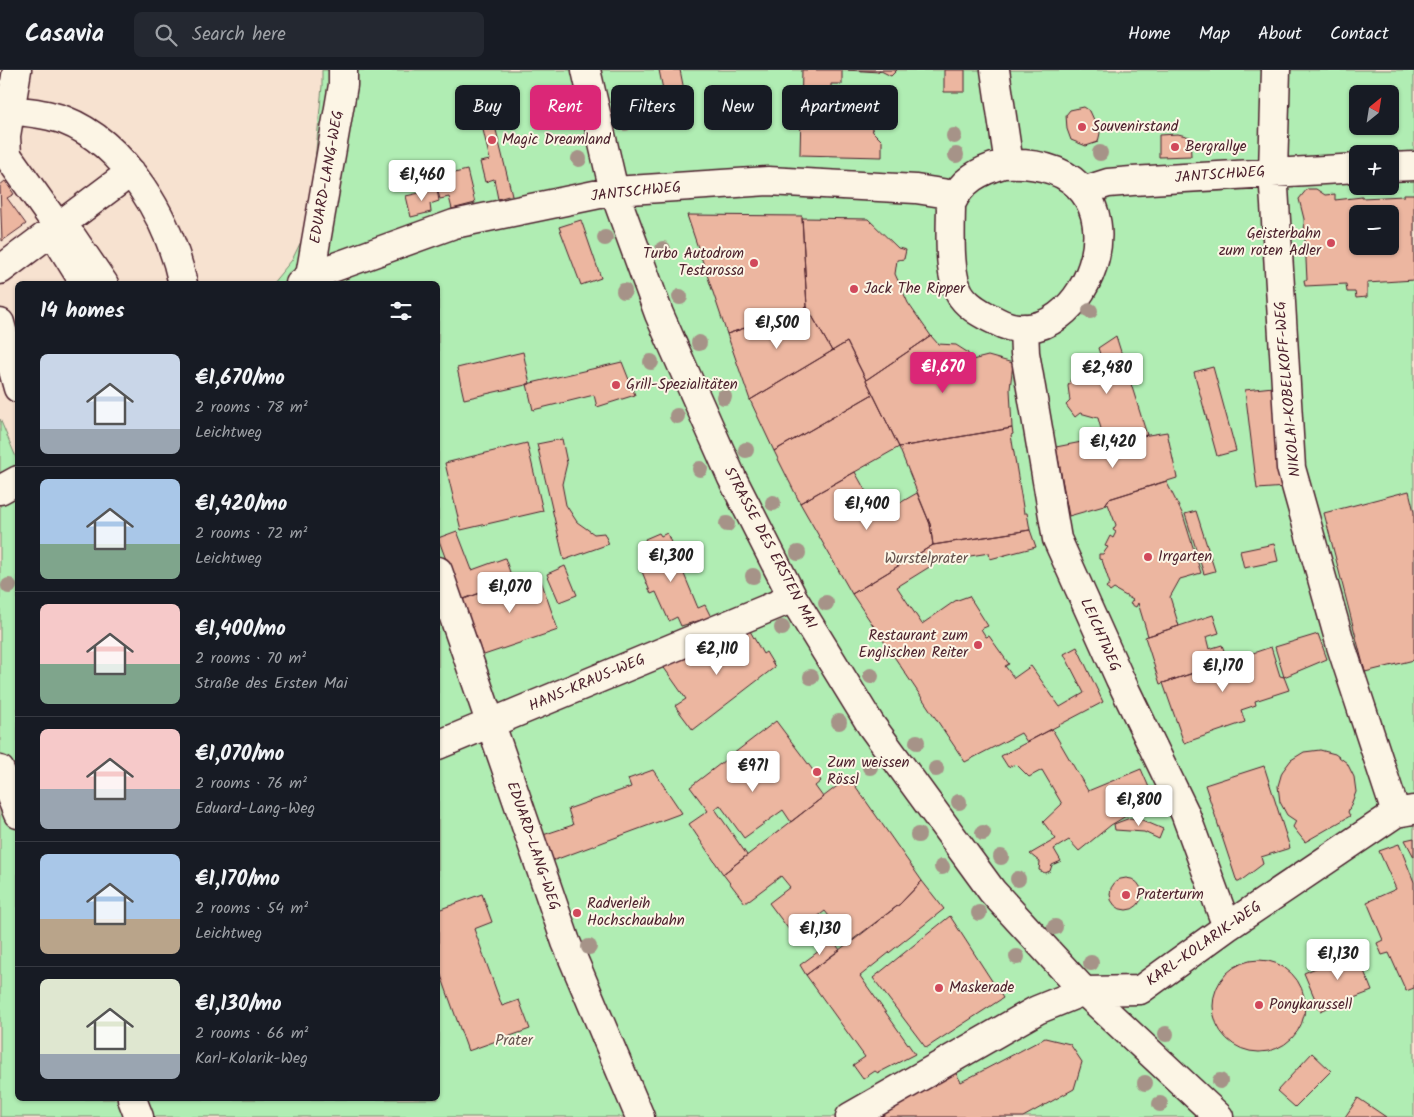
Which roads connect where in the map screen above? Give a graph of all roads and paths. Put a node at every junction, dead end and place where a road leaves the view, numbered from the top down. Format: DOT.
graph roads {
  1 [pos="17,70"];
  2 [pos="343,70"];
  3 [pos="586,70"];
  4 [pos="994,70"];
  5 [pos="1276,70"];
  6 [pos="6,110"];
  7 [pos="3,141"];
  8 [pos="1009,164"];
  9 [pos="1414,166"];
  10 [pos="1399,167"];
  11 [pos="1349,168"];
  12 [pos="1273,171"];
  13 [pos="131,172"];
  14 [pos="1083,190"];
  15 [pos="614,192"];
  16 [pos="955,195"];
  17 [pos="59,228"];
  18 [pos="0,270"];
  19 [pos="83,281"];
  20 [pos="102,281"];
  21 [pos="182,281"];
  22 [pos="308,281"];
  23 [pos="0,324"];
  24 [pos="1024,328"];
  25 [pos="15,377"];
  26 [pos="15,482"];
  27 [pos="0,490"];
  28 [pos="440,577"];
  29 [pos="793,598"];
  30 [pos="492,723"];
  31 [pos="440,744"];
  32 [pos="0,770"];
  33 [pos="15,807"];
  34 [pos="1405,812"];
  35 [pos="1227,927"];
  36 [pos="1084,991"];
  37 [pos="133,1101"];
  38 [pos="1213,1115"];
  39 [pos="140,1117"];
  40 [pos="640,1117"];
  41 [pos="850,1117"];
  1 -- 6 [label="street"];
  2 -- 22 [label="street, EDUARD-LANG-WEG"];
  3 -- 15 [label="street, STRASSE DES ERSTEN MAI"];
  4 -- 8 [label="street"];
  5 -- 12 [label="street, NIKOLAI-KOBELKOFF-WEG"];
  6 -- 7 [label="street"];
  6 -- 13 [label="street"];
  7 -- 17 [label="street"];
  8 -- 14 [label="street"];
  8 -- 16 [label="street"];
  9 -- 10 [label="street"];
  11 -- 12 [label="street, JANTSCHWEG"];
  12 -- 14 [label="street, JANTSCHWEG"];
  12 -- 34 [label="street, NIKOLAI-KOBELKOFF-WEG"];
  13 -- 17 [label="street"];
  13 -- 21 [label="street"];
  14 -- 24 [label="street"];
  15 -- 16 [label="street, JANTSCHWEG"];
  15 -- 22 [label="street, JANTSCHWEG"];
  15 -- 29 [label="street, STRASSE DES ERSTEN MAI"];
  16 -- 24 [label="street"];
  17 -- 18 [label="street"];
  17 -- 19 [label="street"];
  17 -- 20 [label="street"];
  23 -- 25 [label="street"];
  24 -- 35 [label="street, LEICHTWEG"];
  26 -- 27 [label="street"];
  28 -- 30 [label="street, EDUARD-LANG-WEG"];
  29 -- 30 [label="street, HANS-KRAUS-WEG"];
  29 -- 36 [label="street, STRASSE DES ERSTEN MAI"];
  30 -- 31 [label="street, HANS-KRAUS-WEG"];
  30 -- 40 [label="street, EDUARD-LANG-WEG"];
  32 -- 33 [label="street"];
  34 -- 35 [label="street, KARL-KOLARIK-WEG"];
  35 -- 36 [label="street, KARL-KOLARIK-WEG"];
  36 -- 38 [label="street, STRASSE DES ERSTEN MAI"];
  36 -- 41 [label="street, KARL-KOLARIK-WEG"];
  37 -- 39 [label="street"];
}
